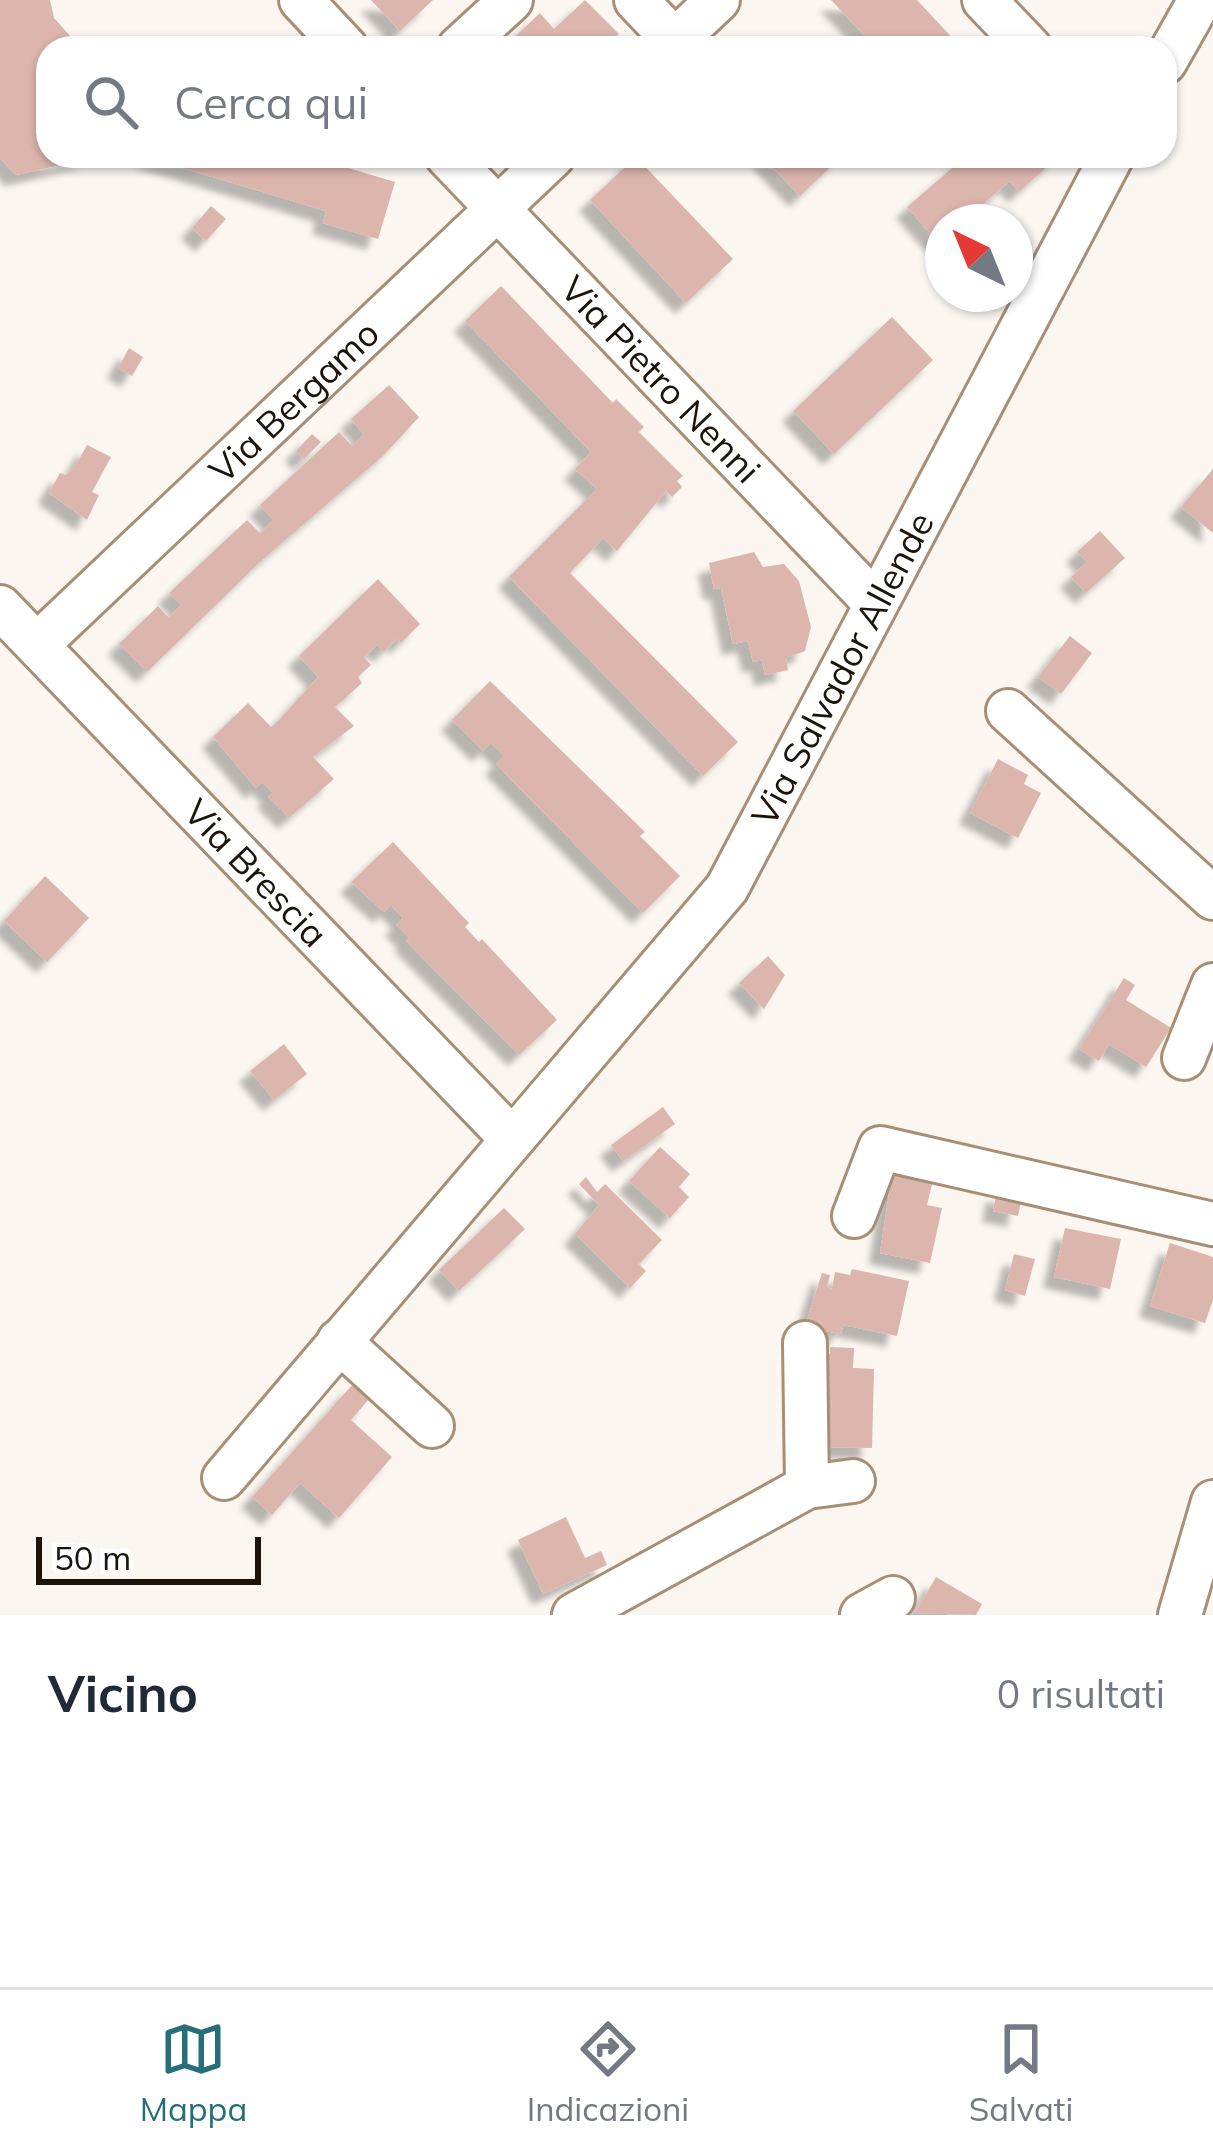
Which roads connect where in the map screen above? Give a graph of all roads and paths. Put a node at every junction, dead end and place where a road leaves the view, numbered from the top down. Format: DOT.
graph roads {
  1 [pos="302,0"];
  2 [pos="511,0"];
  3 [pos="636,0"];
  4 [pos="718,0"];
  5 [pos="984,0"];
  6 [pos="1200,0"];
  7 [pos="335,36"];
  8 [pos="473,36"];
  9 [pos="664,36"];
  10 [pos="680,36"];
  11 [pos="1018,36"];
  12 [pos="1177,41"];
  13 [pos="457,168"];
  14 [pos="540,168"];
  15 [pos="1106,168"];
  16 [pos="496,209"];
  17 [pos="876,604"];
  18 [pos="0,607"];
  19 [pos="37,645"];
  20 [pos="1008,711"];
  21 [pos="1213,898"];
  22 [pos="1213,985"];
  23 [pos="1184,1058"];
  24 [pos="510,1138"];
  25 [pos="854,1216"];
  26 [pos="1213,1224"];
  27 [pos="340,1341"];
  28 [pos="805,1343"];
  29 [pos="432,1426"];
  30 [pos="224,1478"];
  31 [pos="853,1480"];
  32 [pos="807,1487"];
  33 [pos="1213,1502"];
  34 [pos="574,1615"];
  35 [pos="1180,1615"];
  1 -- 7 [label="street"];
  2 -- 8 [label="street"];
  3 -- 9 [label="street"];
  4 -- 10 [label="street"];
  5 -- 11 [label="street"];
  6 -- 12 [label="street"];
  13 -- 16 [label="street, Via Pietro Nenni"];
  14 -- 16 [label="street, Via Bergamo"];
  15 -- 17 [label="street, Via Salvador Allende"];
  16 -- 17 [label="street, Via Pietro Nenni"];
  16 -- 19 [label="street, Via Bergamo"];
  17 -- 24 [label="street, Via Salvador Allende"];
  18 -- 19 [label="street, Via Brescia"];
  19 -- 24 [label="street, Via Brescia"];
  20 -- 21 [label="street"];
  22 -- 23 [label="street"];
  24 -- 27 [label="street, Via Salvador Allende"];
  25 -- 26 [label="street"];
  27 -- 29 [label="street"];
  27 -- 30 [label="street, Via Salvador Allende"];
  28 -- 32 [label="street"];
  31 -- 32 [label="street"];
  32 -- 34 [label="street"];
  33 -- 35 [label="street"];
}
